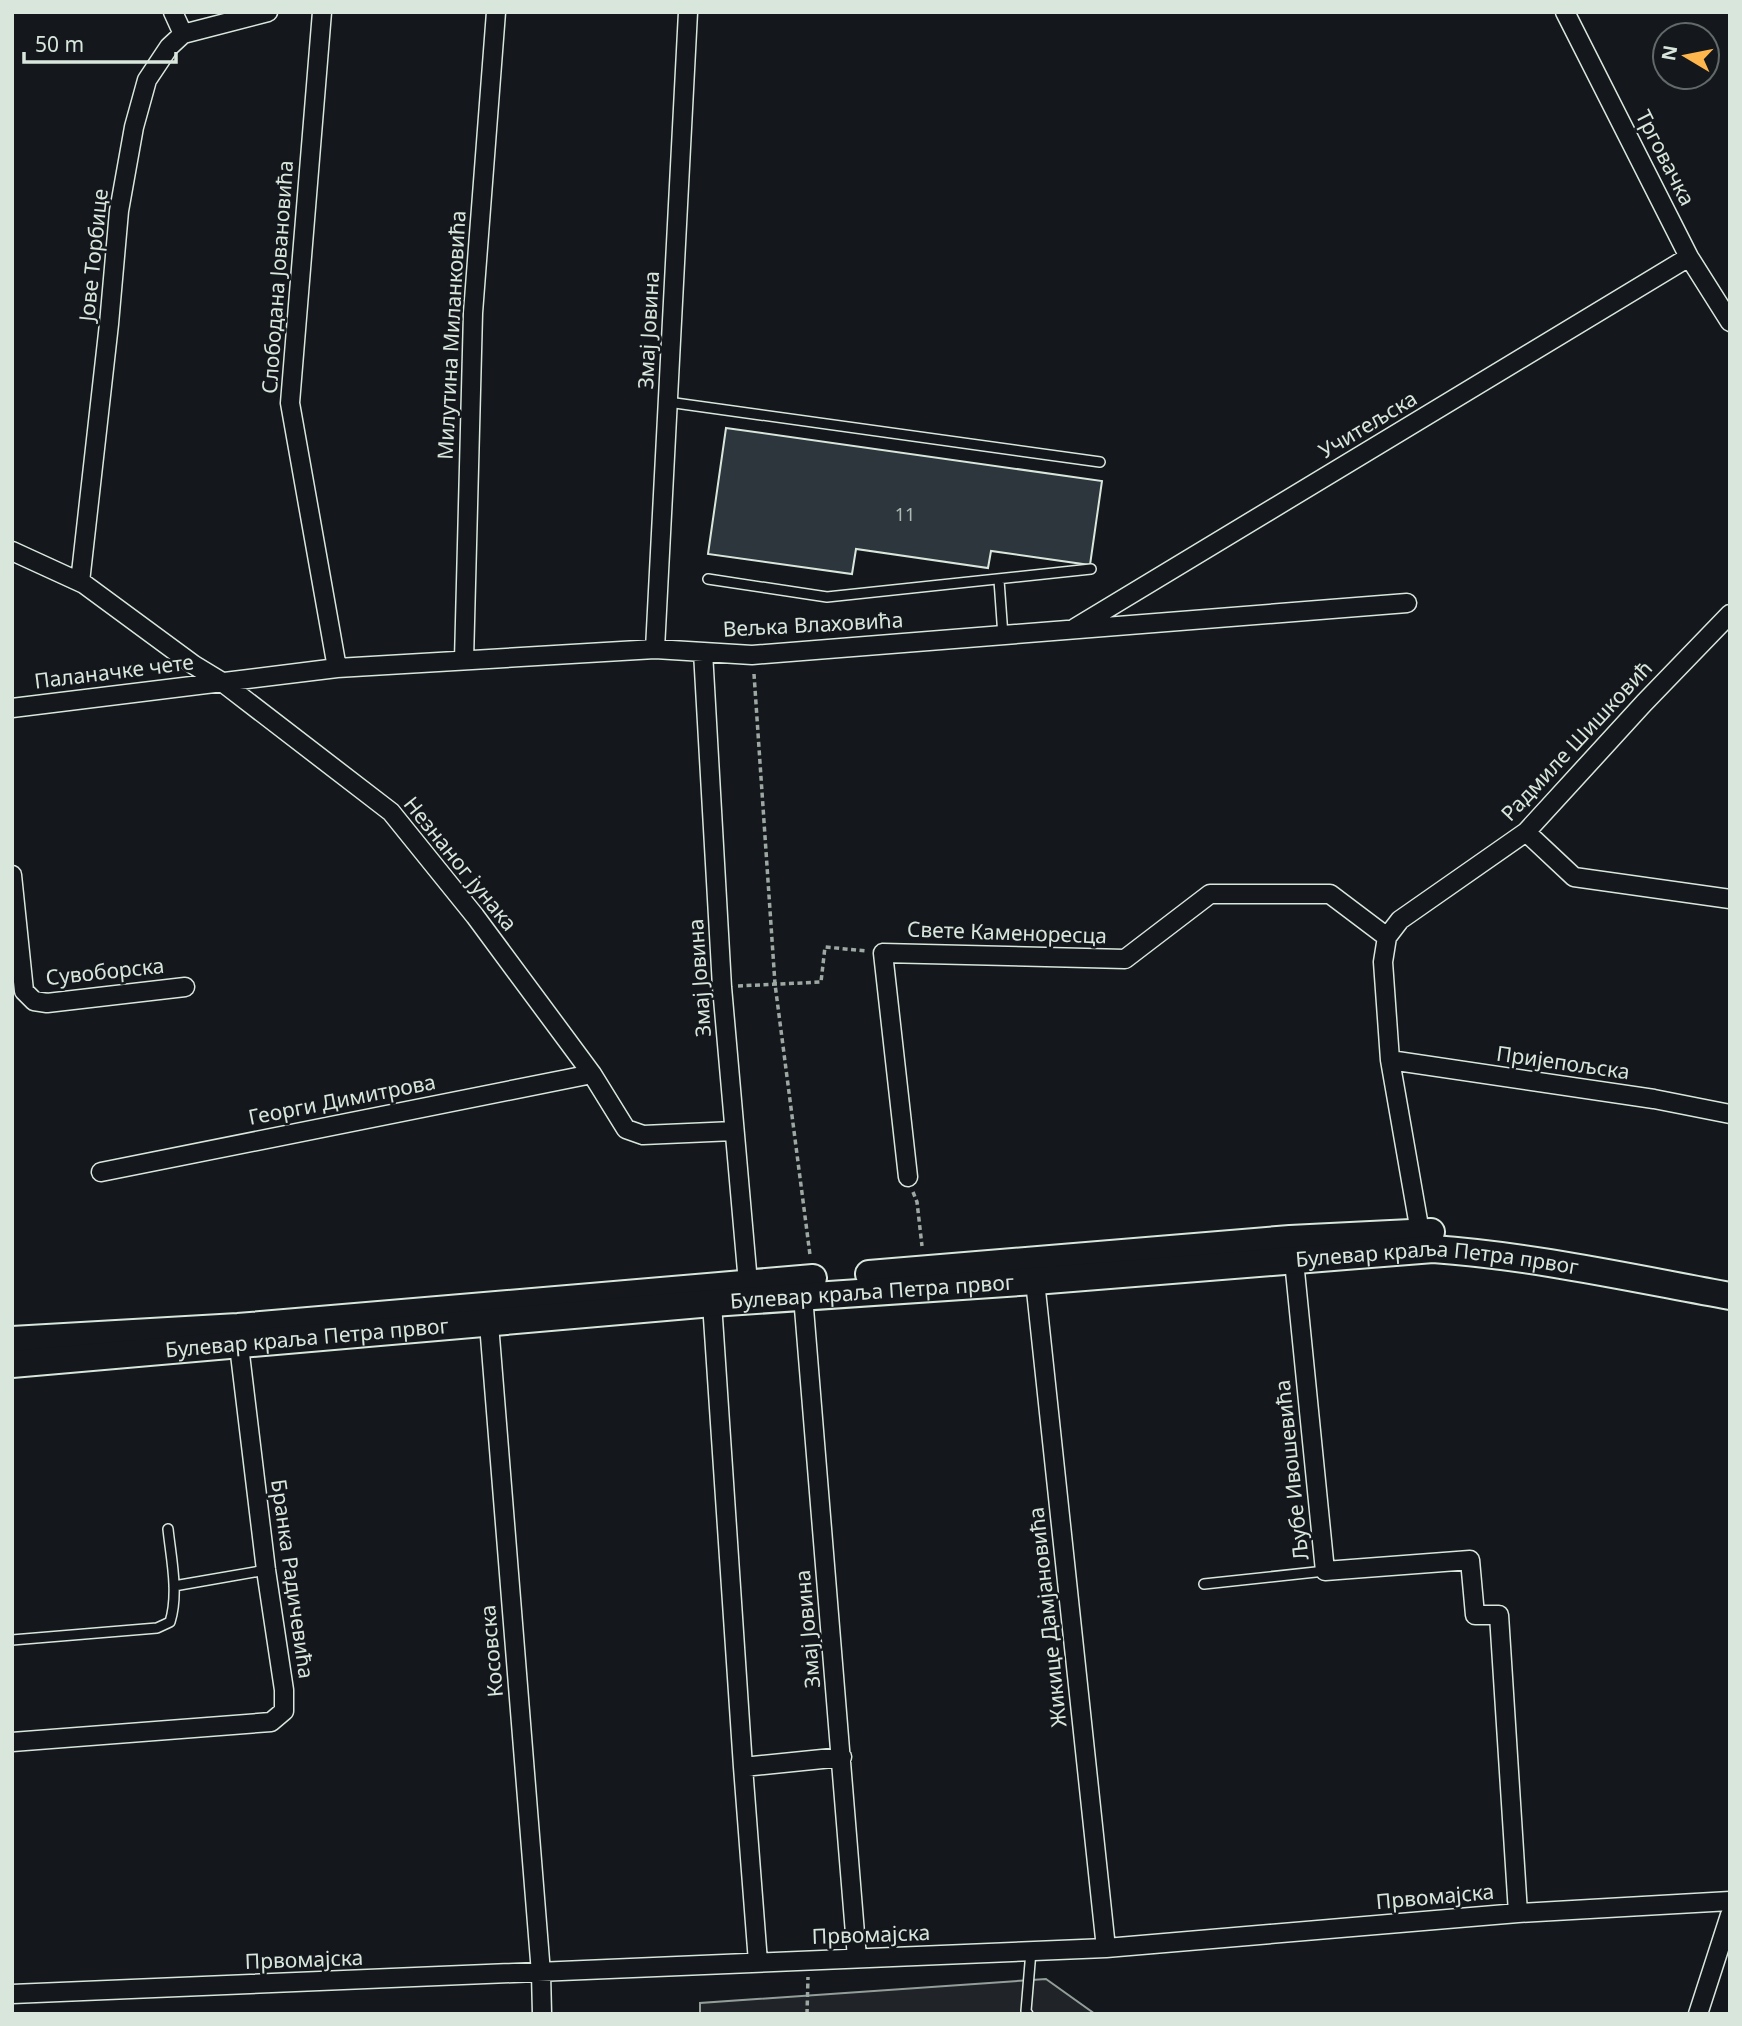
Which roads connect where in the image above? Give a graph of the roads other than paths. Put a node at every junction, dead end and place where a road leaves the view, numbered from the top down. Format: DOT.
graph roads {
  1 [pos="173,12"];
  2 [pos="268,12"];
  3 [pos="322,12"];
  4 [pos="496,12"];
  5 [pos="688,12"];
  6 [pos="1565,12"];
  7 [pos="183,34"];
  8 [pos="1689,257"];
  9 [pos="1730,322"];
  10 [pos="668,402"];
  11 [pos="1100,462"];
  12 [pos="12,551"];
  13 [pos="1091,569"];
  14 [pos="708,579"];
  15 [pos="999,580"];
  16 [pos="80,582"];
  17 [pos="1407,603"];
  18 [pos="1730,614"];
  19 [pos="1070,631"];
  20 [pos="1003,636"];
  21 [pos="655,649"];
  22 [pos="703,652"];
  23 [pos="464,660"];
  24 [pos="337,668"];
  25 [pos="222,682"];
  26 [pos="12,708"];
  27 [pos="1526,832"];
  28 [pos="12,876"];
  29 [pos="1730,899"];
  30 [pos="1387,937"];
  31 [pos="185,987"];
  32 [pos="1390,1060"];
  33 [pos="592,1074"];
  34 [pos="1730,1114"];
  35 [pos="734,1131"];
  36 [pos="101,1172"];
  37 [pos="908,1177"];
  38 [pos="1420,1232"];
  39 [pos="1294,1261"];
  40 [pos="1730,1279"];
  41 [pos="1035,1281"];
  42 [pos="808,1287"];
  43 [pos="749,1292"];
  44 [pos="1730,1296"];
  45 [pos="712,1303"];
  46 [pos="489,1324"];
  47 [pos="12,1340"];
  48 [pos="239,1346"];
  49 [pos="12,1364"];
  50 [pos="168,1529"];
  51 [pos="266,1570"];
  52 [pos="1325,1571"];
  53 [pos="1204,1584"];
  54 [pos="174,1586"];
  55 [pos="12,1640"];
  56 [pos="12,1742"];
  57 [pos="842,1757"];
  58 [pos="743,1767"];
  59 [pos="1730,1902"];
  60 [pos="1518,1913"];
  61 [pos="1730,1915"];
  62 [pos="1106,1948"];
  63 [pos="1031,1951"];
  64 [pos="857,1958"];
  65 [pos="758,1962"];
  66 [pos="541,1973"];
  67 [pos="12,1994"];
  68 [pos="542,2014"];
  69 [pos="1028,2014"];
  70 [pos="1698,2014"];
  1 -- 7 [label="street"];
  2 -- 7 [label="street"];
  3 -- 24 [label="street, Слободана Јовановића"];
  4 -- 23 [label="street, Милутина Миланковића"];
  5 -- 10 [label="street, Змај Јовина"];
  6 -- 8 [label="street, Трговачка"];
  7 -- 16 [label="street, Јове Торбице"];
  8 -- 9 [label="street, Трговачка"];
  8 -- 19 [label="street, Учитељска"];
  10 -- 11 [label="lane"];
  10 -- 21 [label="street, Змај Јовина"];
  12 -- 16 [label="street, Незнаног јунака"];
  13 -- 15 [label="lane"];
  14 -- 15 [label="lane"];
  15 -- 20 [label="lane"];
  16 -- 25 [label="street, Незнаног јунака"];
  17 -- 19 [label="street, Вељка Влаховића"];
  18 -- 27 [label="street, Радмиле Шишковић"];
  19 -- 20 [label="street, Вељка Влаховића"];
  20 -- 22 [label="street, Вељка Влаховића"];
  21 -- 22 [label="street, Вељка Влаховића"];
  21 -- 23 [label="street, Вељка Влаховића"];
  22 -- 35 [label="street, Змај Јовина"];
  23 -- 24 [label="street, Вељка Влаховића"];
  24 -- 25 [label="street, Вељка Влаховића"];
  25 -- 26 [label="street, Паланачке чете"];
  25 -- 33 [label="street, Незнаног јунака"];
  27 -- 29 [label="street"];
  27 -- 30 [label="street, Радмиле Шишковић"];
  28 -- 31 [label="street, Сувоборска"];
  30 -- 32 [label="street"];
  30 -- 37 [label="street, Свете Каменоресца"];
  32 -- 34 [label="street, Пријепољска"];
  32 -- 38 [label="street"];
  33 -- 35 [label="street, Незнаног јунака"];
  33 -- 36 [label="street, Георги Димитрова"];
  35 -- 43 [label="street, Змај Јовина"];
  38 -- 40 [label="main road, Булевар краља Петра првог"];
  38 -- 42 [label="main road, Булевар краља Петра првог"];
  39 -- 41 [label="main road, Булевар краља Петра првог"];
  39 -- 44 [label="main road, Булевар краља Петра првог"];
  39 -- 52 [label="street, Љубе Ивошевића"];
  41 -- 42 [label="main road, Булевар краља Петра првог"];
  41 -- 62 [label="street, Жикице Дамјановића"];
  42 -- 43 [label="main road, Булевар краља Петра првог"];
  42 -- 57 [label="street, Змај Јовина"];
  43 -- 45 [label="main road, Булевар краља Петра првог"];
  43 -- 47 [label="main road, Булевар краља Петра првог"];
  45 -- 46 [label="main road, Булевар краља Петра првог"];
  45 -- 58 [label="street"];
  46 -- 48 [label="main road, Булевар краља Петра првог"];
  46 -- 66 [label="street, Косовска"];
  48 -- 49 [label="main road, Булевар краља Петра првог"];
  48 -- 51 [label="street, Бранка Радичевића"];
  50 -- 54 [label="lane"];
  51 -- 54 [label="lane"];
  51 -- 56 [label="street, Бранка Радичевића"];
  52 -- 53 [label="lane"];
  52 -- 60 [label="street, Љубе Ивошевића"];
  54 -- 55 [label="lane"];
  57 -- 58 [label="street"];
  57 -- 64 [label="street, Змај Јовина"];
  58 -- 65 [label="street"];
  59 -- 60 [label="street, Првомајска"];
  60 -- 62 [label="street, Првомајска"];
  61 -- 70 [label="street"];
  62 -- 63 [label="street, Првомајска"];
  63 -- 64 [label="street, Првомајска"];
  63 -- 69 [label="lane"];
  64 -- 65 [label="street, Првомајска"];
  65 -- 66 [label="street, Првомајска"];
  66 -- 67 [label="street, Првомајска"];
  66 -- 68 [label="street, Косовска"];
}
